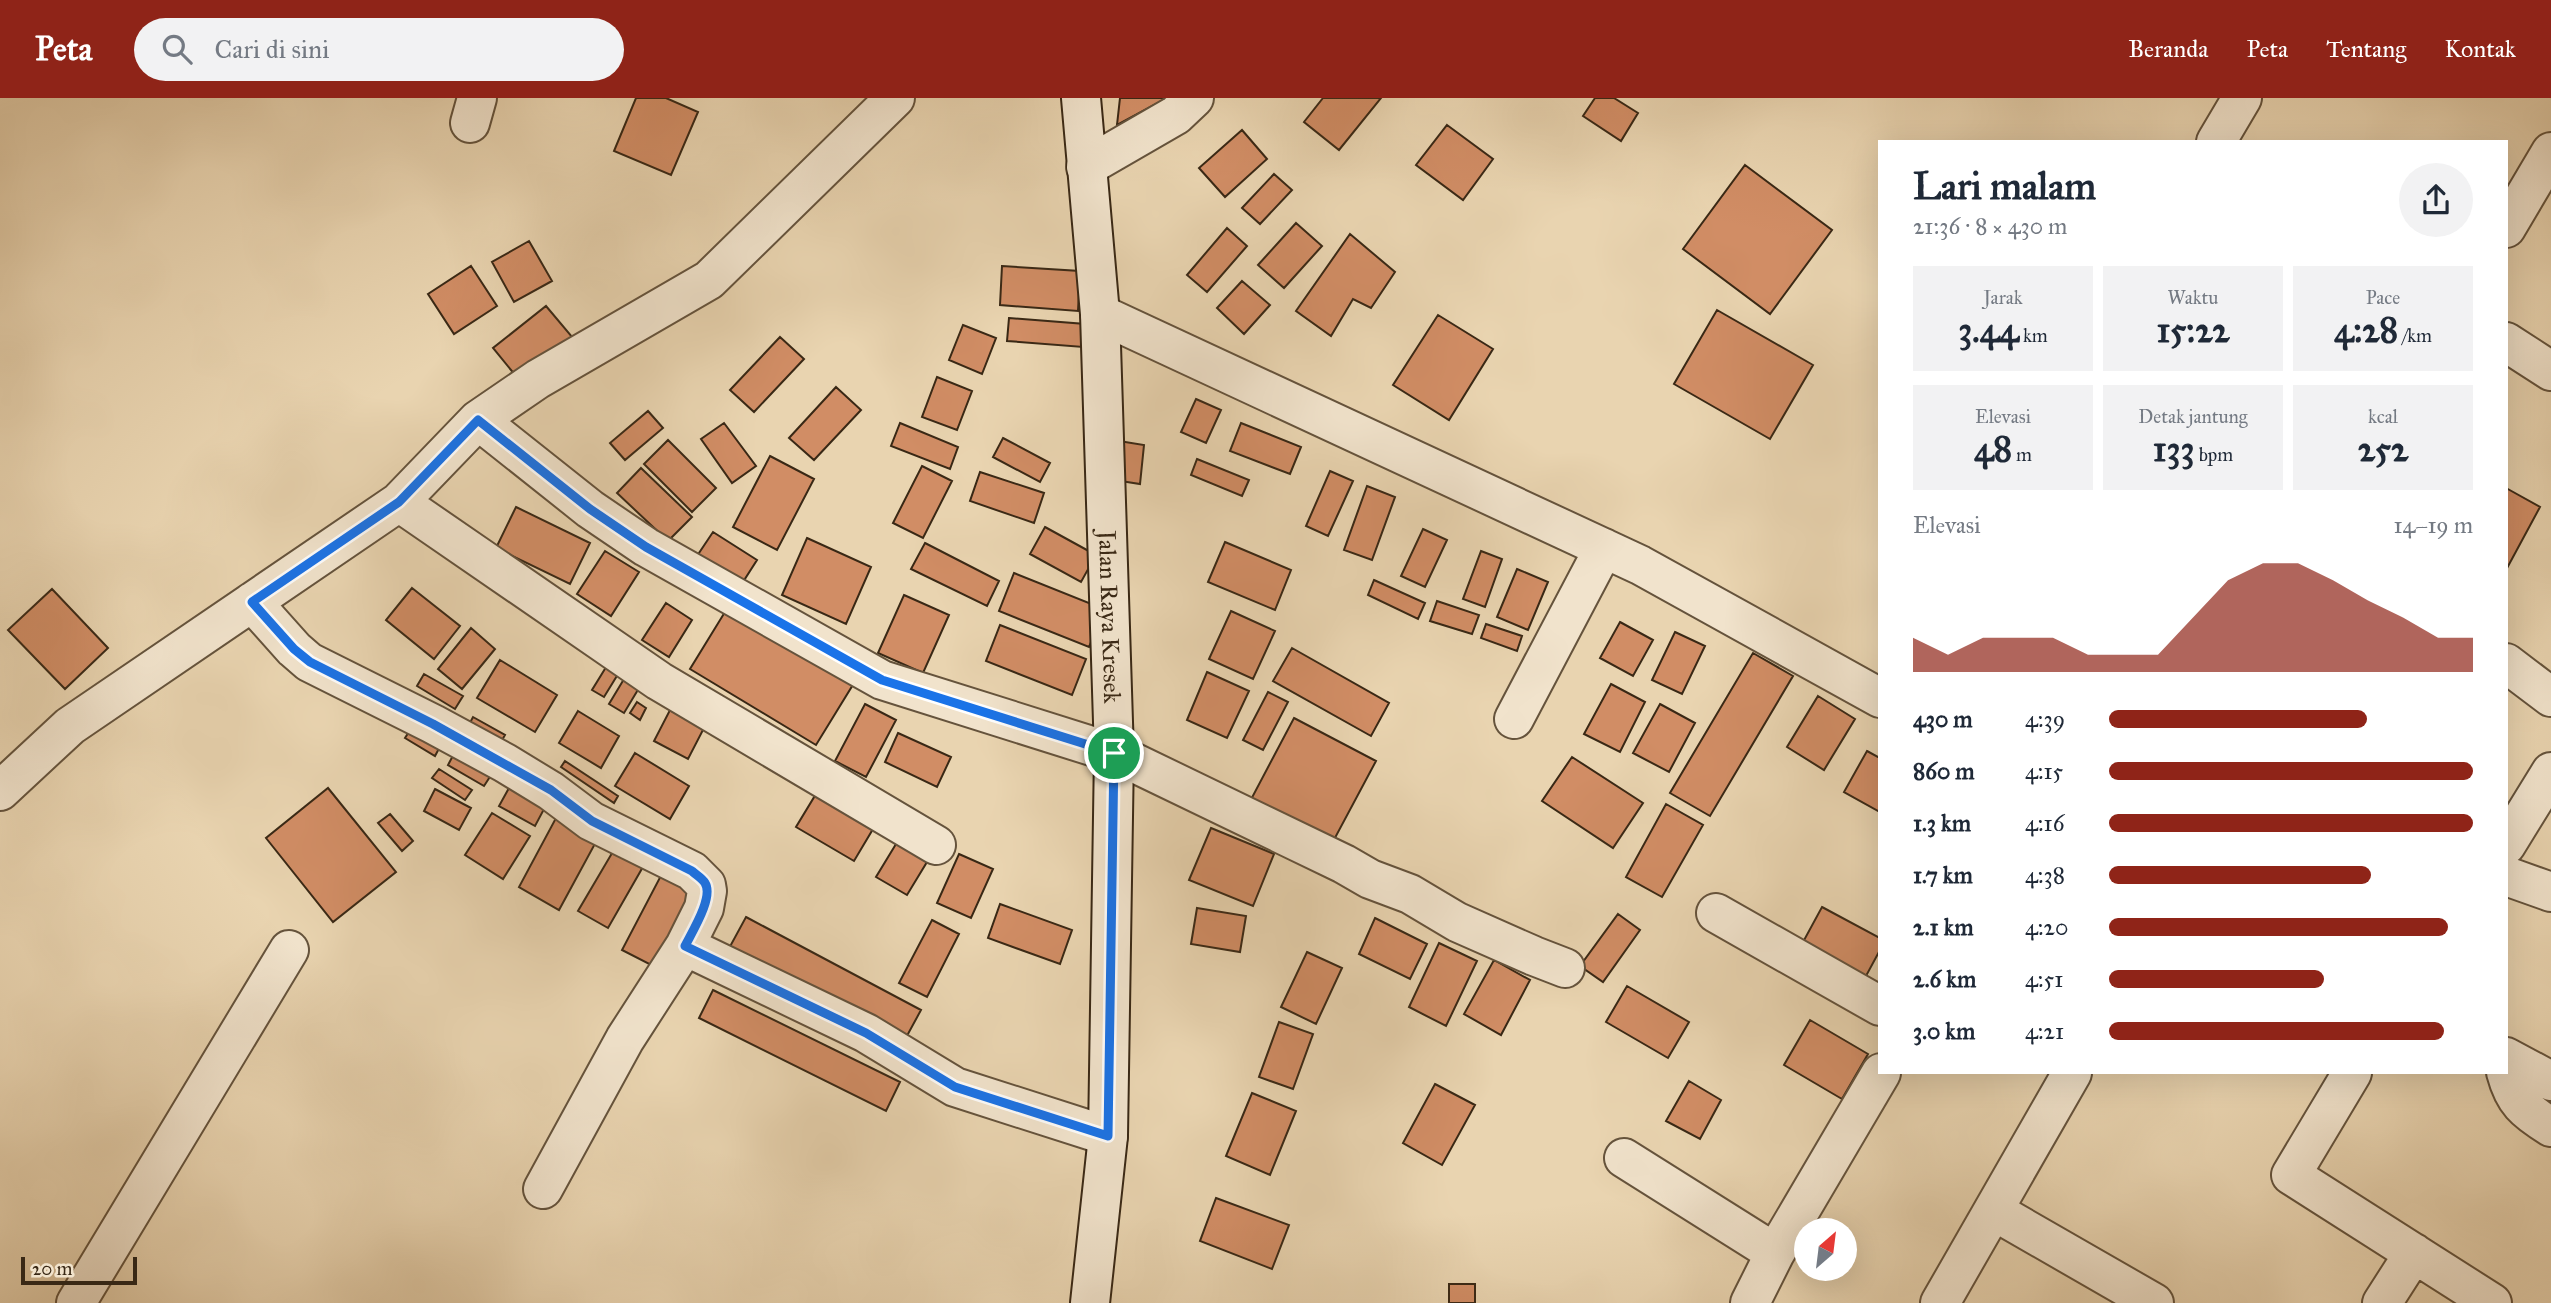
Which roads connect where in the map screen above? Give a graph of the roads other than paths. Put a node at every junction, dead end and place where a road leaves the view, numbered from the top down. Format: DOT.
graph roads {
  1 [pos="895,98"];
  2 [pos="1081,98"];
  3 [pos="1194,98"];
  4 [pos="2242,98"];
  5 [pos="2217,140"];
  6 [pos="2551,152"];
  7 [pos="1086,167"];
  8 [pos="2508,225"];
  9 [pos="1100,314"];
  10 [pos="2508,343"];
  11 [pos="2551,371"];
  12 [pos="478,420"];
  13 [pos="399,502"];
  14 [pos="1604,548"];
  15 [pos="252,602"];
  16 [pos="2508,665"];
  17 [pos="1878,697"];
  18 [pos="2551,697"];
  19 [pos="1514,719"];
  20 [pos="1114,753"];
  21 [pos="2551,772"];
  22 [pos="0,791"];
  23 [pos="2508,842"];
  24 [pos="936,845"];
  25 [pos="2508,877"];
  26 [pos="2551,892"];
  27 [pos="1716,913"];
  28 [pos="685,946"];
  29 [pos="289,950"];
  30 [pos="1565,968"];
  31 [pos="1878,1005"];
  32 [pos="2508,1058"];
  33 [pos="1880,1074"];
  34 [pos="2071,1074"];
  35 [pos="2351,1074"];
  36 [pos="2507,1074"];
  37 [pos="2551,1081"];
  38 [pos="2551,1127"];
  39 [pos="1108,1136"];
  40 [pos="1624,1158"];
  41 [pos="543,1189"];
  42 [pos="1994,1211"];
  43 [pos="2414,1253"];
  44 [pos="1775,1254"];
  45 [pos="76,1303"];
  46 [pos="1090,1303"];
  47 [pos="1750,1303"];
  48 [pos="1940,1303"];
  49 [pos="2154,1303"];
  50 [pos="2382,1303"];
  51 [pos="2492,1303"];
  1 -- 12 [label="street"];
  2 -- 7 [label="street, Jalan Raya Kresek"];
  3 -- 7 [label="street"];
  4 -- 5 [label="street"];
  6 -- 8 [label="street"];
  7 -- 9 [label="street, Jalan Raya Kresek"];
  9 -- 14 [label="street"];
  9 -- 20 [label="street, Jalan Raya Kresek"];
  10 -- 11 [label="street"];
  12 -- 13 [label="street"];
  12 -- 20 [label="street"];
  13 -- 15 [label="street"];
  13 -- 24 [label="street"];
  14 -- 17 [label="street"];
  14 -- 19 [label="street"];
  15 -- 22 [label="street"];
  15 -- 28 [label="street"];
  16 -- 18 [label="street"];
  20 -- 30 [label="street"];
  20 -- 39 [label="street, Jalan Raya Kresek"];
  21 -- 23 [label="street"];
  25 -- 26 [label="street"];
  27 -- 31 [label="street"];
  28 -- 39 [label="street"];
  28 -- 41 [label="street"];
  29 -- 45 [label="street"];
  32 -- 37 [label="street"];
  33 -- 44 [label="street"];
  34 -- 42 [label="street"];
  35 -- 43 [label="street"];
  36 -- 38 [label="street"];
  39 -- 46 [label="street, Jalan Raya Kresek"];
  40 -- 44 [label="street"];
  42 -- 48 [label="street"];
  42 -- 49 [label="street"];
  43 -- 50 [label="street"];
  43 -- 51 [label="street"];
  44 -- 47 [label="street"];
}
